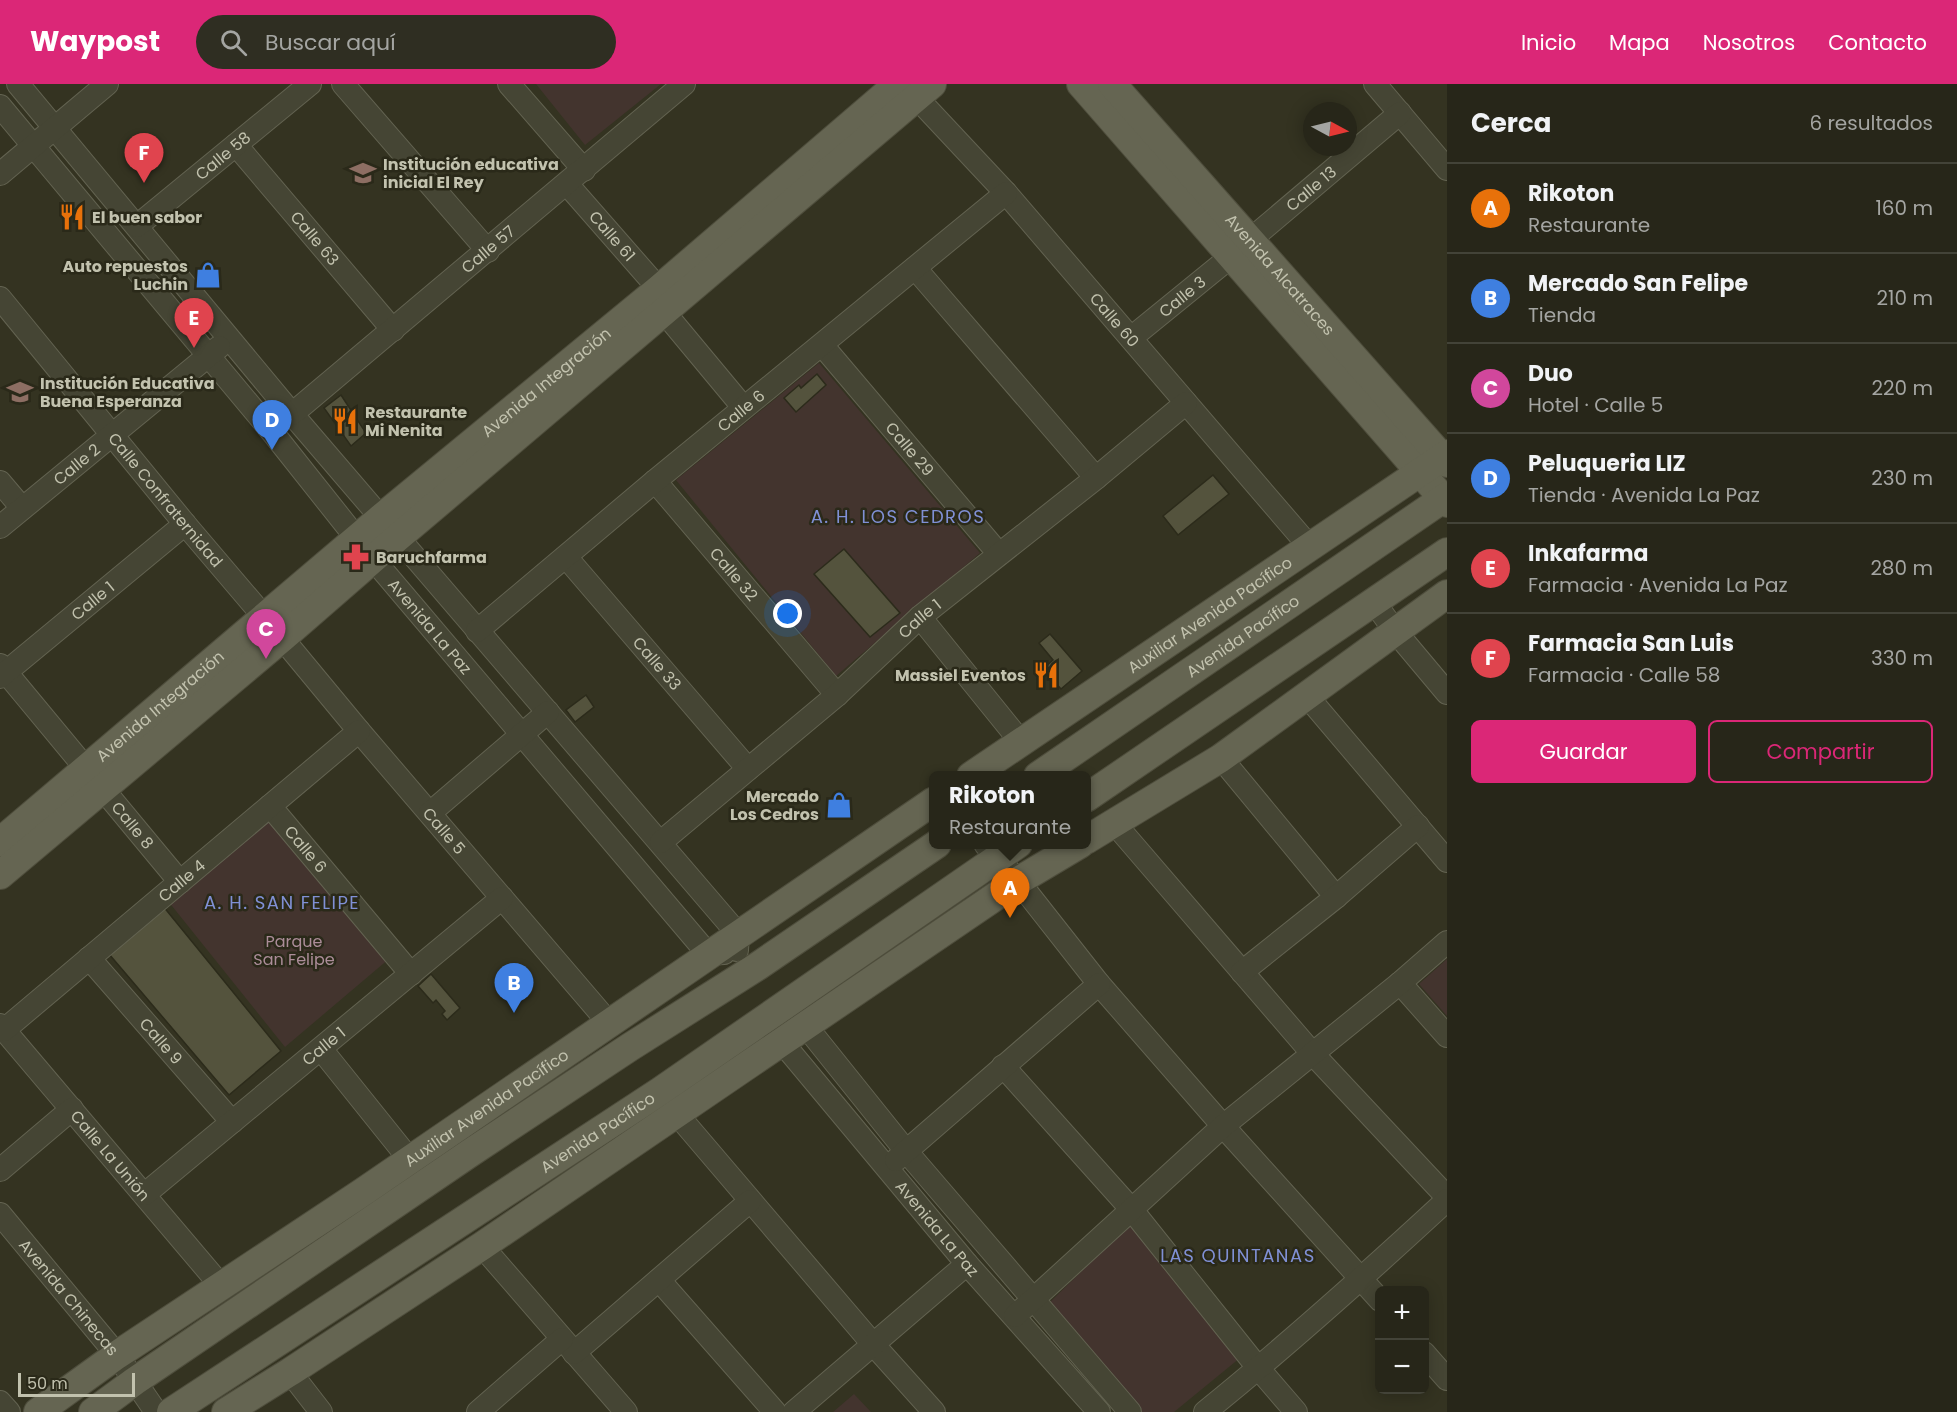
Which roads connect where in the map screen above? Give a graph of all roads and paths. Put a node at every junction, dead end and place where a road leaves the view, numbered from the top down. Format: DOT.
graph roads {
  1 [pos="18,84"];
  2 [pos="107,84"];
  3 [pos="310,84"];
  4 [pos="343,84"];
  5 [pos="509,84"];
  6 [pos="684,84"];
  7 [pos="1081,84"];
  8 [pos="1112,84"];
  9 [pos="1375,84"];
  10 [pos="916,88"];
  11 [pos="0,106"];
  12 [pos="1400,113"];
  13 [pos="55,127"];
  14 [pos="236,145"];
  15 [pos="34,146"];
  16 [pos="1447,169"];
  17 [pos="0,174"];
  18 [pos="575,177"];
  19 [pos="1006,193"];
  20 [pos="136,226"];
  21 [pos="1241,248"];
  22 [pos="488,250"];
  23 [pos="915,268"];
  24 [pos="0,298"];
  25 [pos="662,300"];
  26 [pos="393,330"];
  27 [pos="230,338"];
  28 [pos="1131,338"];
  29 [pos="822,345"];
  30 [pos="208,356"];
  31 [pos="1186,403"];
  32 [pos="744,407"];
  33 [pos="292,414"];
  34 [pos="112,434"];
  35 [pos="1439,462"];
  36 [pos="1096,478"];
  37 [pos="654,481"];
  38 [pos="0,482"];
  39 [pos="1446,499"];
  40 [pos="22,508"];
  41 [pos="381,519"];
  42 [pos="185,524"];
  43 [pos="0,527"];
  44 [pos="1309,546"];
  45 [pos="365,549"];
  46 [pos="1447,552"];
  47 [pos="999,554"];
  48 [pos="567,556"];
  49 [pos="1447,594"];
  50 [pos="1374,602"];
  51 [pos="920,617"];
  52 [pos="274,628"];
  53 [pos="477,631"];
  54 [pos="1395,632"];
  55 [pos="2,672"];
  56 [pos="1447,693"];
  57 [pos="837,695"];
  58 [pos="1306,696"];
  59 [pos="548,712"];
  60 [pos="359,731"];
  61 [pos="523,735"];
  62 [pos="1021,742"];
  63 [pos="1221,758"];
  64 [pos="748,769"];
  65 [pos="978,771"];
  66 [pos="1045,771"];
  67 [pos="95,779"];
  68 [pos="1091,795"];
  69 [pos="929,804"];
  70 [pos="270,806"];
  71 [pos="430,813"];
  72 [pos="1115,824"];
  73 [pos="1418,826"];
  74 [pos="1091,837"];
  75 [pos="0,842"];
  76 [pos="661,842"];
  77 [pos="929,848"];
  78 [pos="1000,849"];
  79 [pos="1072,849"];
  80 [pos="1447,861"];
  81 [pos="0,875"];
  82 [pos="1018,881"];
  83 [pos="180,882"];
  84 [pos="1336,897"];
  85 [pos="502,898"];
  86 [pos="1447,942"];
  87 [pos="744,950"];
  88 [pos="708,954"];
  89 [pos="89,958"];
  90 [pos="1242,972"];
  91 [pos="411,974"];
  92 [pos="1400,983"];
  93 [pos="1099,984"];
  94 [pos="609,1023"];
  95 [pos="805,1025"];
  96 [pos="2,1028"];
  97 [pos="1447,1036"];
  98 [pos="781,1041"];
  99 [pos="321,1049"];
  100 [pos="1312,1053"];
  101 [pos="1003,1066"];
  102 [pos="72,1109"];
  103 [pos="676,1113"];
  104 [pos="232,1122"];
  105 [pos="1223,1126"];
  106 [pos="906,1151"];
  107 [pos="410,1160"];
  108 [pos="887,1168"];
  109 [pos="0,1170"];
  110 [pos="145,1194"];
  111 [pos="1447,1198"];
  112 [pos="750,1201"];
  113 [pos="1132,1210"];
  114 [pos="0,1214"];
  115 [pos="482,1246"];
  116 [pos="967,1264"];
  117 [pos="1362,1279"];
  118 [pos="659,1280"];
  119 [pos="222,1287"];
  120 [pos="1375,1294"];
  121 [pos="1034,1300"];
  122 [pos="1015,1316"];
  123 [pos="872,1343"];
  124 [pos="568,1346"];
  125 [pos="117,1355"];
  126 [pos="1429,1358"];
  127 [pos="1258,1369"];
  128 [pos="290,1372"];
  129 [pos="1447,1379"];
  130 [pos="135,1381"];
  131 [pos="0,1402"];
  132 [pos="9,1412"];
  133 [pos="38,1412"];
  134 [pos="93,1412"];
  135 [pos="156,1412"];
  136 [pos="171,1412"];
  137 [pos="226,1412"];
  138 [pos="321,1412"];
  139 [pos="478,1412"];
  140 [pos="626,1412"];
  141 [pos="775,1412"];
  142 [pos="794,1412"];
  143 [pos="934,1412"];
  144 [pos="1100,1412"];
  145 [pos="1130,1412"];
  146 [pos="1205,1412"];
  147 [pos="1296,1412"];
  1 -- 13 [label="street"];
  2 -- 13 [label="street"];
  3 -- 14 [label="street, Calle 58"];
  4 -- 22 [label="street"];
  5 -- 18 [label="street, Calle 61"];
  6 -- 18 [label="street, Calle 57"];
  7 -- 21 [label="main road"];
  8 -- 21 [label="main road, Avenida Alcatraces"];
  9 -- 12 [label="street"];
  10 -- 19 [label="street, Calle 60"];
  10 -- 25 [label="main road, Avenida Integración"];
  11 -- 15 [label="street, Avenida La Paz"];
  12 -- 16 [label="street"];
  12 -- 21 [label="street, Calle 13"];
  13 -- 15 [label="street"];
  13 -- 20 [label="street"];
  14 -- 20 [label="street, Calle 58"];
  14 -- 26 [label="street, Calle 63"];
  15 -- 17 [label="street"];
  15 -- 30 [label="street, Avenida La Paz"];
  18 -- 22 [label="street, Calle 57"];
  18 -- 25 [label="street, Calle 61"];
  19 -- 23 [label="street, Calle 6"];
  19 -- 28 [label="street, Calle 60"];
  20 -- 27 [label="street"];
  21 -- 28 [label="street, Calle 3"];
  21 -- 35 [label="main road, Avenida Alcatraces"];
  22 -- 26 [label="street, Calle 57"];
  23 -- 29 [label="street, Calle 6"];
  23 -- 36 [label="street"];
  24 -- 34 [label="street, Calle Confraternidad"];
  25 -- 32 [label="street, Calle 61"];
  25 -- 41 [label="main road, Avenida Integración"];
  26 -- 33 [label="street, Calle 57"];
  27 -- 30 [label="street, Calle 2"];
  27 -- 33 [label="street"];
  28 -- 31 [label="street, Calle 60"];
  29 -- 32 [label="street, Calle 6"];
  29 -- 47 [label="street, Calle 29"];
  30 -- 34 [label="street, Calle 2"];
  30 -- 45 [label="street, Avenida La Paz"];
  31 -- 36 [label="street, Calle 1"];
  31 -- 44 [label="street, Calle 60"];
  32 -- 37 [label="street, Calle 6"];
  33 -- 41 [label="street"];
  34 -- 40 [label="street, Calle 2"];
  34 -- 42 [label="street, Calle Confraternidad"];
  35 -- 39 [label="main road, Avenida Alcatraces"];
  35 -- 44 [label="main road, Auxiliar Avenida Pacífico"];
  36 -- 47 [label="street, Calle 1"];
  37 -- 48 [label="street, Calle 6"];
  37 -- 57 [label="street, Calle 32"];
  38 -- 40 [label="street"];
  39 -- 66 [label="main road, Avenida Pacífico"];
  40 -- 43 [label="street, Calle 2"];
  41 -- 45 [label="main road, Avenida Integración"];
  41 -- 53 [label="street"];
  42 -- 52 [label="street, Calle Confraternidad"];
  42 -- 55 [label="street, Calle 1"];
  44 -- 62 [label="main road, Auxiliar Avenida Pacífico"];
  45 -- 52 [label="main road, Avenida Integración"];
  45 -- 61 [label="street, Avenida La Paz"];
  46 -- 50 [label="main road"];
  47 -- 51 [label="street, Calle 1"];
  48 -- 53 [label="street, Calle 6"];
  48 -- 64 [label="street, Calle 33"];
  49 -- 54 [label="main road"];
  50 -- 54 [label="street"];
  50 -- 68 [label="main road"];
  51 -- 57 [label="street, Calle 1"];
  51 -- 62 [label="street"];
  52 -- 60 [label="street, Calle 5"];
  52 -- 67 [label="main road, Avenida Integración"];
  53 -- 59 [label="street"];
  54 -- 56 [label="street"];
  54 -- 58 [label="main road"];
  55 -- 67 [label="street"];
  57 -- 64 [label="street, Calle 1"];
  58 -- 63 [label="main road"];
  58 -- 73 [label="street"];
  59 -- 61 [label="street"];
  59 -- 76 [label="street"];
  60 -- 70 [label="street, Calle 4"];
  60 -- 71 [label="street, Calle 5"];
  61 -- 71 [label="street"];
  61 -- 88 [label="street, Avenida La Paz"];
  62 -- 65 [label="main road, Auxiliar Avenida Pacífico"];
  63 -- 72 [label="main road"];
  63 -- 84 [label="street"];
  64 -- 76 [label="street, Calle 1"];
  67 -- 75 [label="main road, Avenida Integración"];
  67 -- 81 [label="main road"];
  67 -- 83 [label="street, Calle 8"];
  69 -- 87 [label="main road, Auxiliar Avenida Pacífico"];
  70 -- 83 [label="street, Calle 4"];
  70 -- 91 [label="street, Calle 6"];
  71 -- 85 [label="street, Calle 5"];
  72 -- 74 [label="main road"];
  72 -- 90 [label="street"];
  73 -- 80 [label="street"];
  73 -- 84 [label="street"];
  76 -- 87 [label="street"];
  77 -- 87 [label="main road"];
  78 -- 82 [label="street"];
  78 -- 136 [label="main road, Avenida Pacífico"];
  79 -- 82 [label="main road"];
  82 -- 93 [label="street"];
  82 -- 95 [label="main road"];
  83 -- 89 [label="street, Calle 4"];
  84 -- 90 [label="street"];
  85 -- 91 [label="street, Calle 1"];
  85 -- 94 [label="street, Calle 5"];
  86 -- 92 [label="street"];
  87 -- 88 [label="main road, Auxiliar Avenida Pacífico"];
  87 -- 130 [label="main road"];
  88 -- 94 [label="main road, Auxiliar Avenida Pacífico"];
  89 -- 96 [label="street, Calle 4"];
  89 -- 104 [label="street, Calle 9"];
  90 -- 100 [label="street"];
  91 -- 99 [label="street, Calle 1"];
  92 -- 97 [label="street"];
  92 -- 100 [label="street"];
  93 -- 101 [label="street"];
  93 -- 105 [label="street"];
  94 -- 107 [label="main road, Auxiliar Avenida Pacífico"];
  95 -- 98 [label="main road"];
  95 -- 106 [label="street"];
  96 -- 102 [label="street, Calle La Unión"];
  98 -- 103 [label="main road"];
  98 -- 108 [label="street, Avenida La Paz"];
  99 -- 104 [label="street, Calle 1"];
  99 -- 107 [label="street"];
  100 -- 105 [label="street"];
  100 -- 111 [label="street"];
  101 -- 106 [label="street"];
  101 -- 113 [label="street"];
  102 -- 109 [label="street"];
  102 -- 110 [label="street, Calle La Unión"];
  103 -- 112 [label="street"];
  103 -- 115 [label="main road"];
  104 -- 110 [label="street, Calle 1"];
  105 -- 113 [label="street"];
  105 -- 117 [label="street"];
  106 -- 108 [label="street"];
  106 -- 121 [label="street"];
  107 -- 119 [label="main road, Auxiliar Avenida Pacífico"];
  108 -- 116 [label="street, Avenida La Paz"];
  110 -- 119 [label="street, Calle La Unión"];
  111 -- 117 [label="street"];
  112 -- 118 [label="street"];
  112 -- 123 [label="street"];
  113 -- 121 [label="street"];
  113 -- 127 [label="street"];
  114 -- 125 [label="street, Avenida Chinecas"];
  115 -- 124 [label="street"];
  115 -- 128 [label="main road"];
  116 -- 122 [label="street, Avenida La Paz"];
  116 -- 123 [label="street"];
  117 -- 120 [label="street"];
  117 -- 127 [label="street"];
  118 -- 124 [label="street"];
  118 -- 141 [label="street"];
  119 -- 125 [label="main road, Auxiliar Avenida Pacífico"];
  121 -- 122 [label="street"];
  121 -- 145 [label="street"];
  122 -- 144 [label="street, Avenida La Paz"];
  123 -- 142 [label="street"];
  123 -- 143 [label="street"];
  124 -- 139 [label="street"];
  124 -- 140 [label="street"];
  125 -- 130 [label="street, Avenida Chinecas"];
  125 -- 133 [label="main road, Auxiliar Avenida Pacífico"];
  126 -- 129 [label="street"];
  127 -- 146 [label="street"];
  127 -- 147 [label="street"];
  128 -- 137 [label="main road"];
  128 -- 138 [label="street"];
  130 -- 134 [label="main road"];
  130 -- 135 [label="street, Avenida Chinecas"];
  131 -- 132 [label="street"];
}
